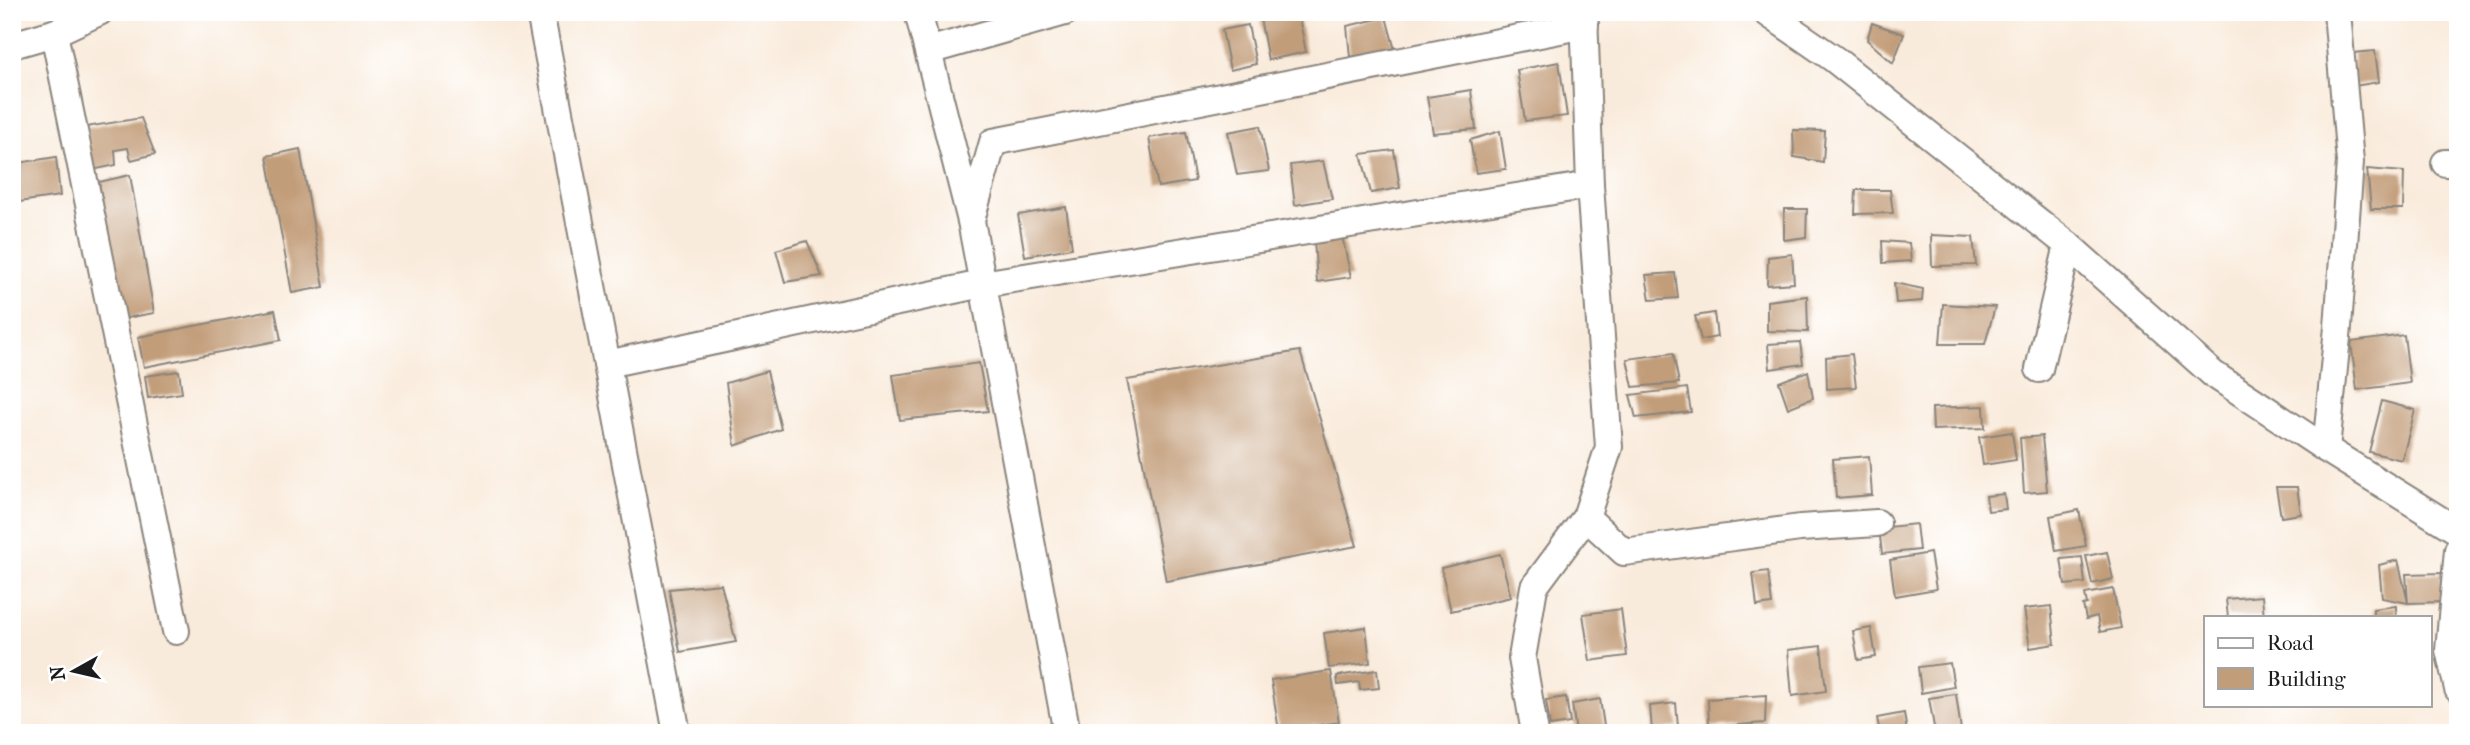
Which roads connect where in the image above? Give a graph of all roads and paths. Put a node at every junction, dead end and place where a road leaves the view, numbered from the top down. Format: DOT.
graph roads {
  1 [pos="99,12"];
  2 [pos="540,12"];
  3 [pos="918,12"];
  4 [pos="1065,12"];
  5 [pos="1766,12"];
  6 [pos="2337,12"];
  7 [pos="1584,18"];
  8 [pos="54,33"];
  9 [pos="12,45"];
  10 [pos="928,51"];
  11 [pos="1590,185"];
  12 [pos="971,221"];
  13 [pos="2068,245"];
  14 [pos="982,284"];
  15 [pos="607,364"];
  16 [pos="2039,369"];
  17 [pos="2326,449"];
  18 [pos="1586,517"];
  19 [pos="1877,523"];
  20 [pos="2458,531"];
  21 [pos="2458,550"];
  22 [pos="176,631"];
  23 [pos="2458,690"];
  24 [pos="677,733"];
  25 [pos="1067,733"];
  26 [pos="1535,733"];
  1 -- 8 [label="street"];
  2 -- 15 [label="street"];
  3 -- 10 [label="street"];
  4 -- 10 [label="street"];
  5 -- 13 [label="street"];
  6 -- 17 [label="street"];
  7 -- 11 [label="street"];
  7 -- 12 [label="street"];
  8 -- 9 [label="street"];
  8 -- 22 [label="street"];
  10 -- 12 [label="street"];
  11 -- 14 [label="street"];
  11 -- 18 [label="street"];
  12 -- 14 [label="street"];
  13 -- 16 [label="street"];
  13 -- 17 [label="street"];
  14 -- 15 [label="street"];
  14 -- 25 [label="street"];
  15 -- 24 [label="street"];
  17 -- 20 [label="street"];
  18 -- 19 [label="street"];
  18 -- 26 [label="street"];
  21 -- 23 [label="street"];
}
